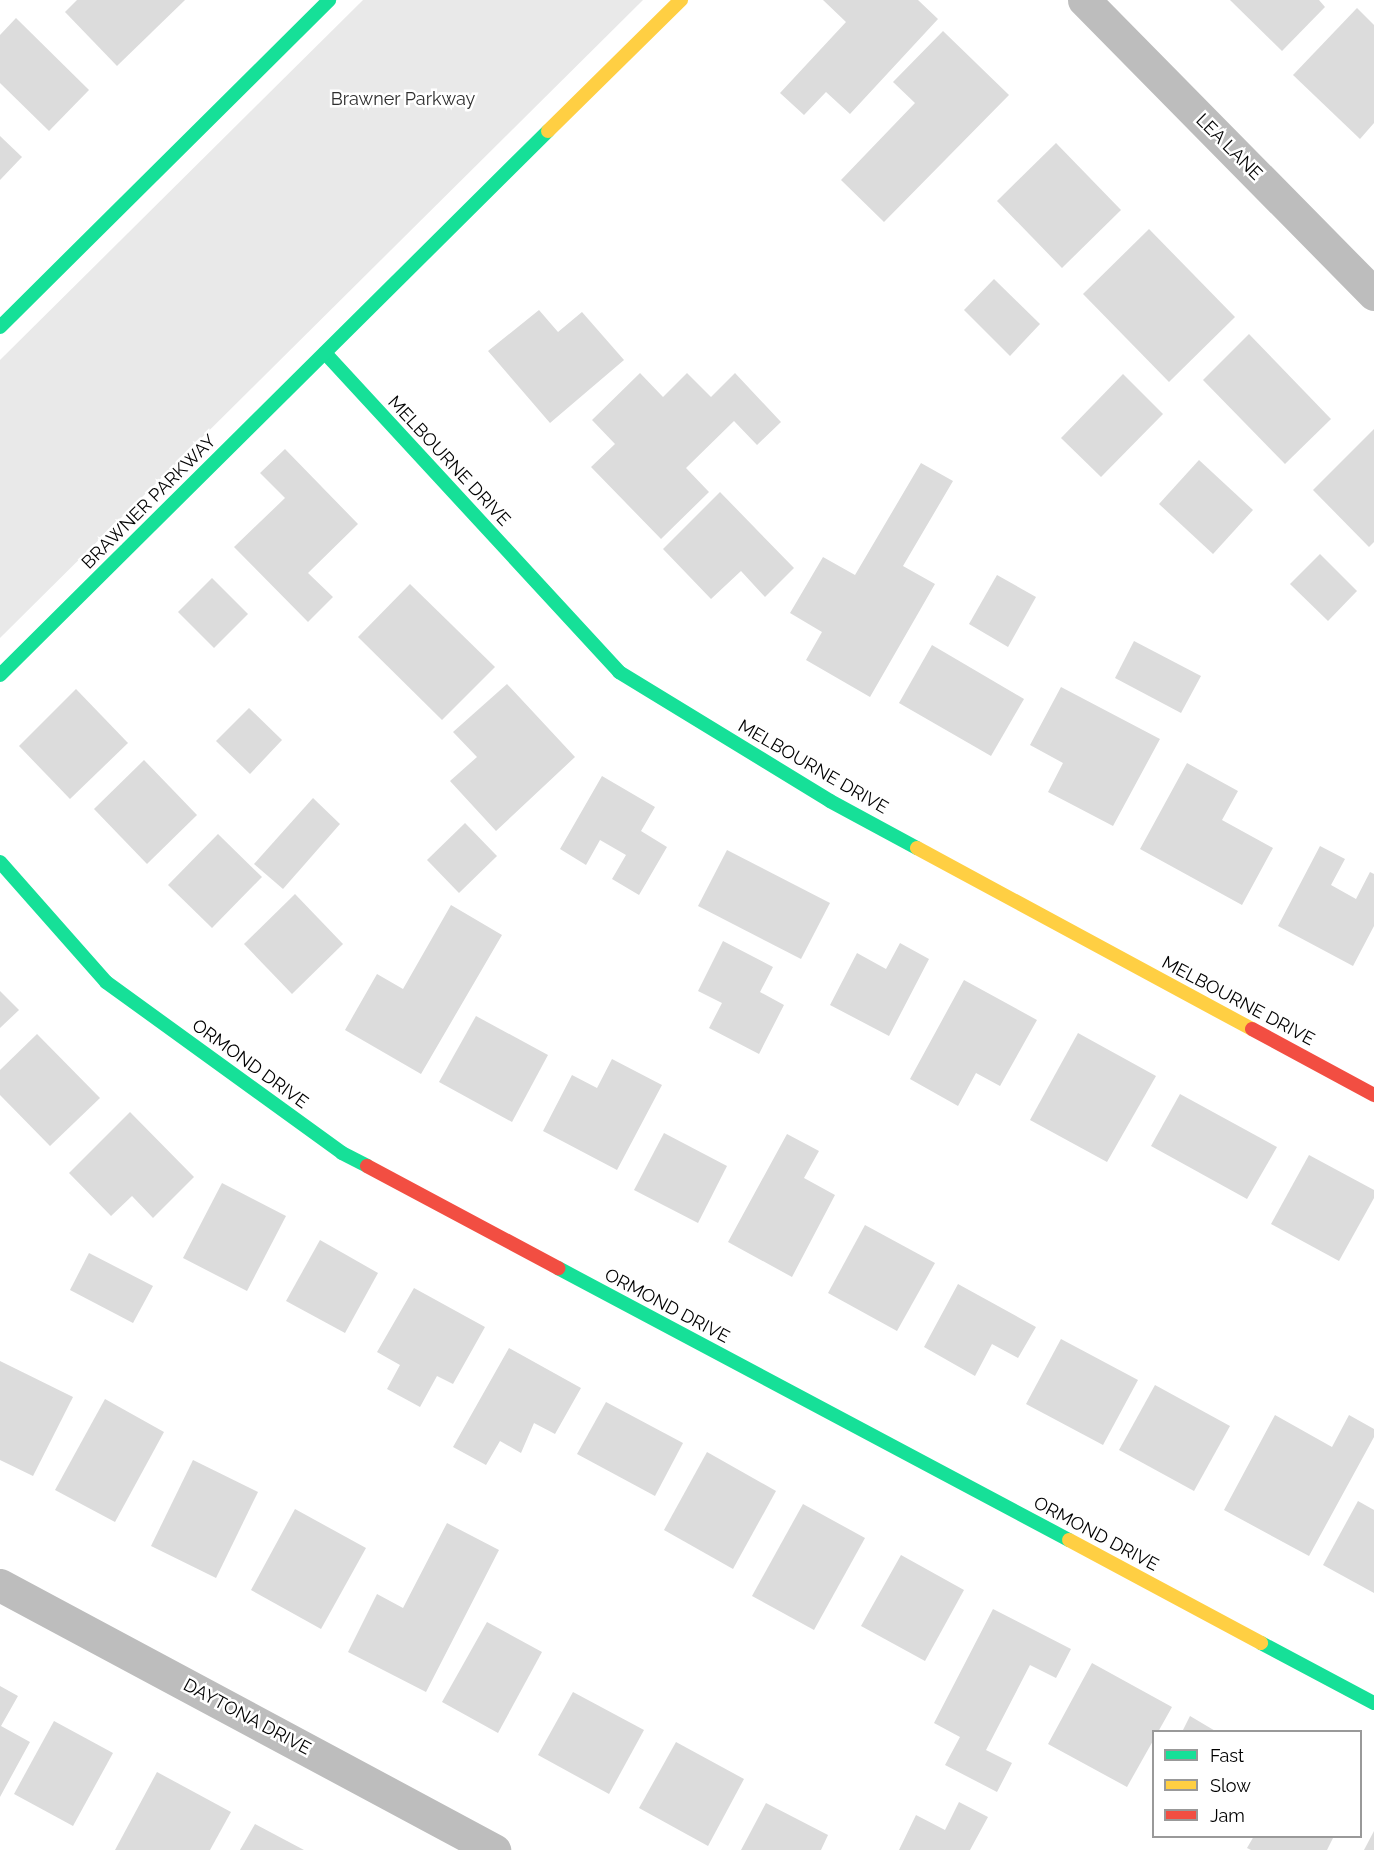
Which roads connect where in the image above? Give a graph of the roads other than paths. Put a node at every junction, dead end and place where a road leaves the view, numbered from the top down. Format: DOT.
graph roads {
  1 [pos="329,0"];
  2 [pos="681,0"];
  3 [pos="1084,0"];
  4 [pos="1374,294"];
  5 [pos="0,327"];
  6 [pos="325,353"];
  7 [pos="0,675"];
  8 [pos="0,862"];
  9 [pos="1374,1095"];
  10 [pos="0,1585"];
  11 [pos="1374,1703"];
  12 [pos="494,1850"];
  1 -- 5 [label="street"];
  2 -- 6 [label="street, BRAWNER PARKWAY"];
  3 -- 4 [label="street, LEA LANE"];
  6 -- 7 [label="street, BRAWNER PARKWAY"];
  6 -- 9 [label="street, MELBOURNE DRIVE"];
  8 -- 11 [label="street, ORMOND DRIVE"];
  10 -- 12 [label="street, DAYTONA DRIVE"];
}
